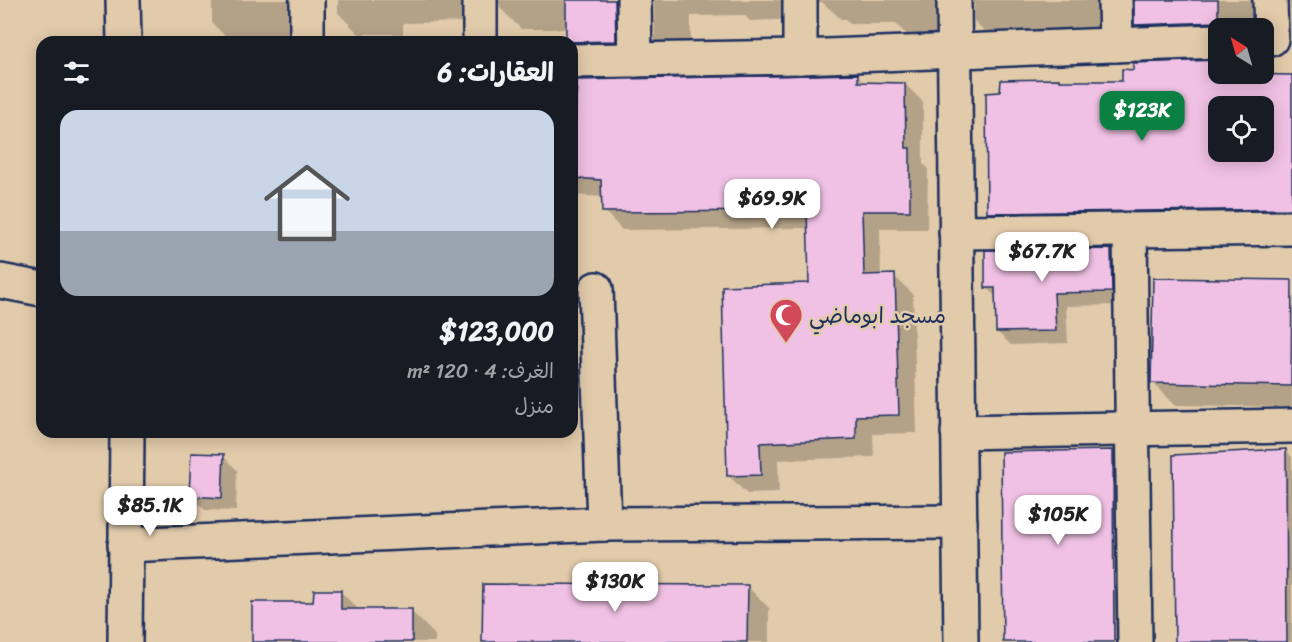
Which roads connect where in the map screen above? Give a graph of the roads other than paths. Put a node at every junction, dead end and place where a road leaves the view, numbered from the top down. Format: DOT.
graph roads {
  1 [pos="123,0"];
  2 [pos="307,0"];
  3 [pos="480,0"];
  4 [pos="634,0"];
  5 [pos="800,0"];
  6 [pos="954,0"];
  7 [pos="1115,0"];
  8 [pos="1270,0"];
  9 [pos="124,36"];
  10 [pos="307,36"];
  11 [pos="480,36"];
  12 [pos="1275,40"];
  13 [pos="1208,41"];
  14 [pos="1116,45"];
  15 [pos="955,50"];
  16 [pos="800,57"];
  17 [pos="635,60"];
  18 [pos="578,62"];
  19 [pos="1292,228"];
  20 [pos="1130,230"];
  21 [pos="956,232"];
  22 [pos="0,281"];
  23 [pos="36,288"];
  24 [pos="596,289"];
  25 [pos="1292,426"];
  26 [pos="1133,429"];
  27 [pos="958,432"];
  28 [pos="127,438"];
  29 [pos="960,522"];
  30 [pos="604,525"];
  31 [pos="124,545"];
  32 [pos="125,642"];
  33 [pos="961,642"];
  34 [pos="1135,642"];
  1 -- 9 [label="street"];
  2 -- 10 [label="street"];
  3 -- 11 [label="street"];
  4 -- 17 [label="street"];
  5 -- 16 [label="street"];
  6 -- 15 [label="street"];
  7 -- 14 [label="street"];
  8 -- 12 [label="street"];
  13 -- 14 [label="street"];
  14 -- 15 [label="street"];
  15 -- 16 [label="street"];
  15 -- 21 [label="street"];
  16 -- 17 [label="street"];
  17 -- 18 [label="street"];
  19 -- 20 [label="street"];
  20 -- 21 [label="street"];
  20 -- 26 [label="street"];
  21 -- 27 [label="street"];
  22 -- 23 [label="street"];
  24 -- 30 [label="street"];
  25 -- 26 [label="street"];
  26 -- 27 [label="street"];
  26 -- 34 [label="street"];
  27 -- 29 [label="street"];
  28 -- 31 [label="street"];
  29 -- 30 [label="street"];
  29 -- 33 [label="street"];
  30 -- 31 [label="street"];
  31 -- 32 [label="street"];
}
